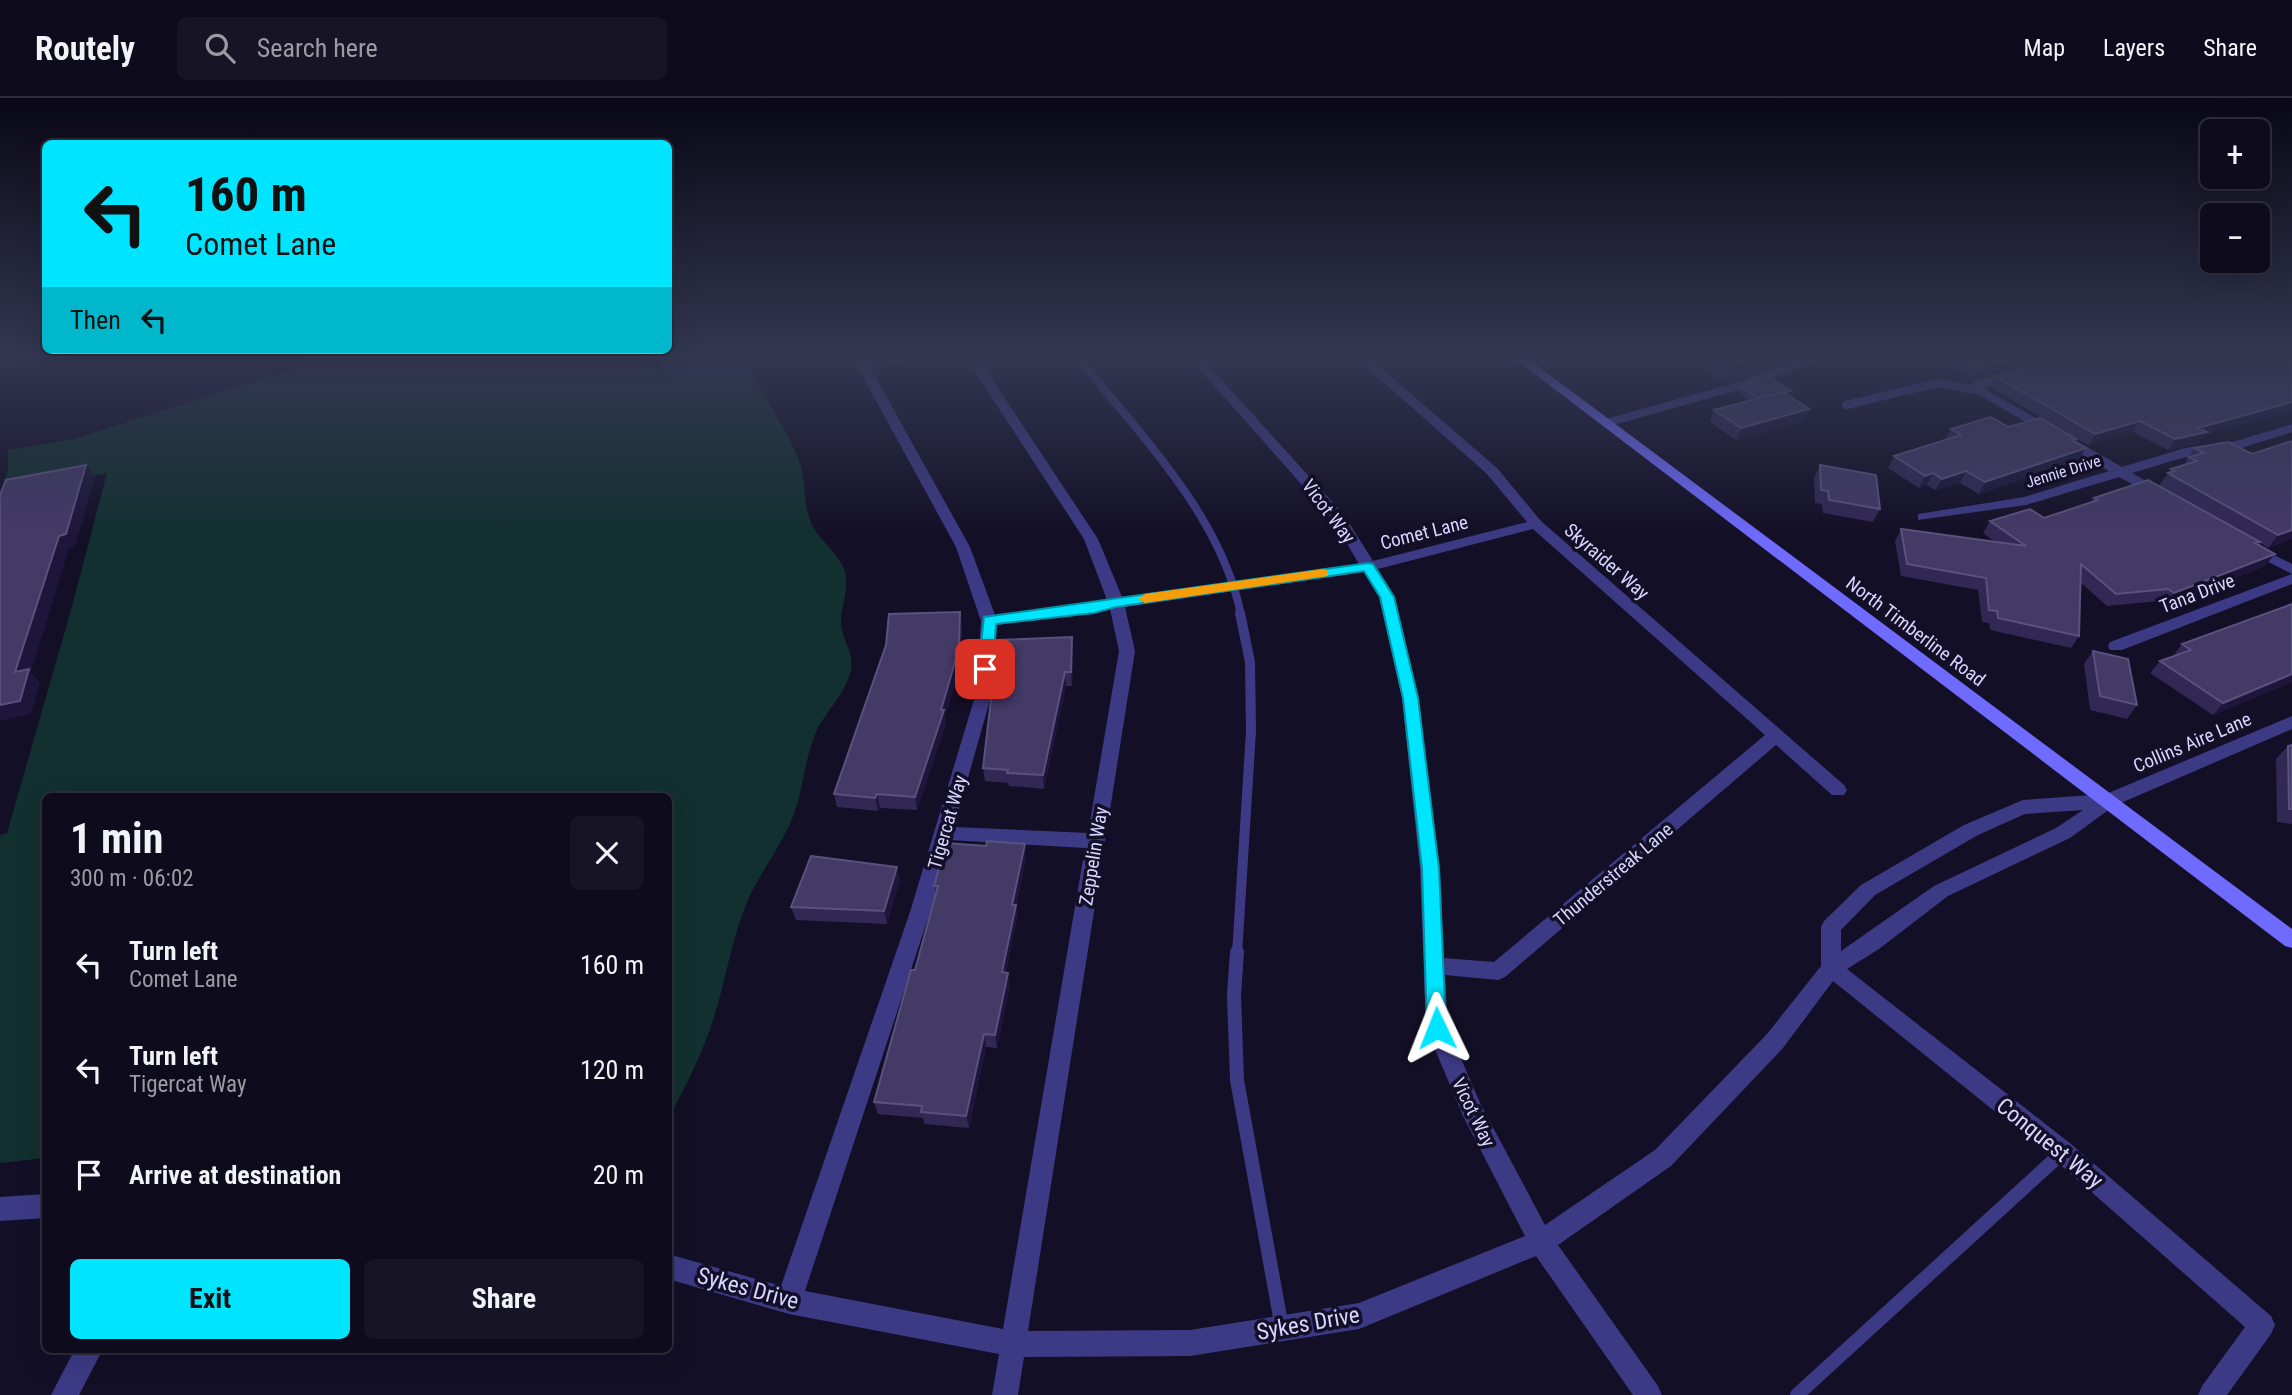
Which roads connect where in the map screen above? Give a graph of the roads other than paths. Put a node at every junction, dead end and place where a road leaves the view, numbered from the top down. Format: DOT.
graph roads {
  1 [pos="890,416"];
  2 [pos="1010,416"];
  3 [pos="1124,416"];
  4 [pos="1247,416"];
  5 [pos="1428,416"];
  6 [pos="1596,416"];
  7 [pos="1633,416"];
  8 [pos="2022,416"];
  9 [pos="1606,423"];
  10 [pos="2292,428"];
  11 [pos="2120,473"];
  12 [pos="2175,504"];
  13 [pos="1923,517"];
  14 [pos="1535,524"];
  15 [pos="2244,543"];
  16 [pos="1368,567"];
  17 [pos="2292,570"];
  18 [pos="2292,579"];
  19 [pos="1235,586"];
  20 [pos="1116,603"];
  21 [pos="989,621"];
  22 [pos="2116,646"];
  23 [pos="2292,722"];
  24 [pos="1776,735"];
  25 [pos="1838,790"];
  26 [pos="2108,801"];
  27 [pos="943,833"];
  28 [pos="1096,841"];
  29 [pos="2292,940"];
  30 [pos="1434,966"];
  31 [pos="1831,968"];
  32 [pos="2063,1152"];
  33 [pos="42,1206"];
  34 [pos="0,1209"];
  35 [pos="1541,1242"];
  36 [pos="672,1267"];
  37 [pos="789,1301"];
  38 [pos="1282,1328"];
  39 [pos="1014,1344"];
  40 [pos="88,1353"];
  41 [pos="64,1395"];
  42 [pos="1005,1395"];
  43 [pos="1650,1395"];
  44 [pos="1797,1395"];
  45 [pos="2211,1395"];
  1 -- 21 [label="street, Tigercat Way"];
  2 -- 20 [label="street, Zeppelin Way"];
  3 -- 19 [label="lane"];
  4 -- 16 [label="street, Vicot Way"];
  5 -- 14 [label="street, Skyraider Way"];
  6 -- 9 [label="main road, North Timberline Road"];
  7 -- 9 [label="lane"];
  8 -- 11 [label="street"];
  9 -- 26 [label="main road, North Timberline Road"];
  10 -- 11 [label="street, Jennie Drive"];
  11 -- 12 [label="street"];
  11 -- 13 [label="street, Jennie Drive"];
  14 -- 16 [label="street, Comet Lane"];
  14 -- 24 [label="street, Skyraider Way"];
  15 -- 17 [label="street"];
  16 -- 19 [label="street, Comet Lane"];
  16 -- 30 [label="street, Vicot Way"];
  18 -- 22 [label="street, Tana Drive"];
  19 -- 20 [label="street, Comet Lane"];
  19 -- 38 [label="lane"];
  20 -- 21 [label="street, Comet Lane"];
  20 -- 28 [label="street, Zeppelin Way"];
  21 -- 27 [label="street, Tigercat Way"];
  23 -- 26 [label="street, Collins Aire Lane"];
  24 -- 25 [label="street, Skyraider Way"];
  24 -- 30 [label="street, Thunderstreak Lane"];
  26 -- 29 [label="main road, North Timberline Road"];
  26 -- 31 [label="street"];
  26 -- 31 [label="street"];
  27 -- 28 [label="street"];
  27 -- 37 [label="street, Tigercat Way"];
  28 -- 39 [label="street, Zeppelin Way"];
  30 -- 35 [label="street, Vicot Way"];
  31 -- 32 [label="street, Conquest Way"];
  31 -- 35 [label="street, Sykes Drive"];
  32 -- 44 [label="lane"];
  32 -- 45 [label="street, Conquest Way"];
  33 -- 34 [label="street"];
  35 -- 38 [label="street, Sykes Drive"];
  35 -- 43 [label="street, Vicot Way"];
  36 -- 37 [label="street, Sykes Drive"];
  37 -- 39 [label="street, Sykes Drive"];
  38 -- 39 [label="street, Sykes Drive"];
  39 -- 42 [label="street, Zeppelin Way"];
  40 -- 41 [label="street"];
}
